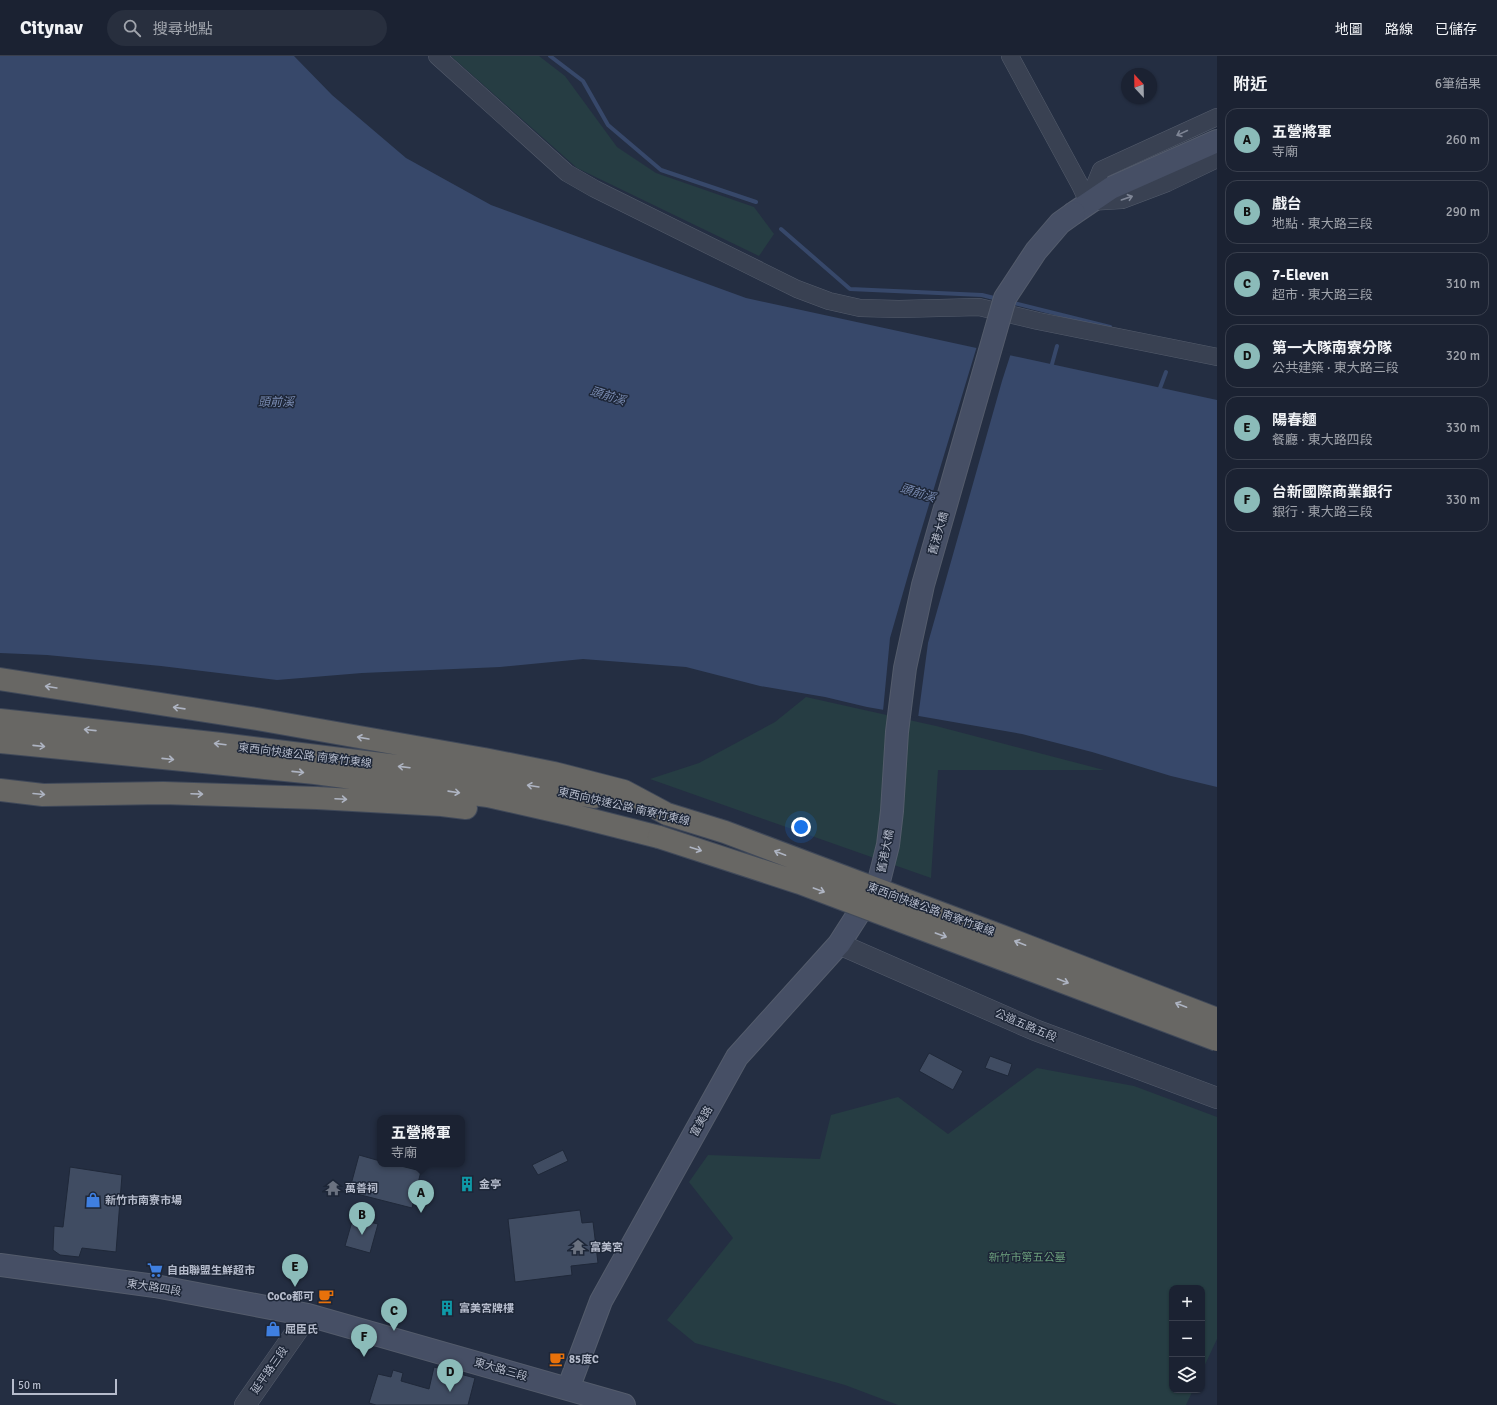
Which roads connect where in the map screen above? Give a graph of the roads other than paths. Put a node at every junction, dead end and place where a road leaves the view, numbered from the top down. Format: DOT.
graph roads {
  1 [pos="437,56"];
  2 [pos="1010,56"];
  3 [pos="1217,117"];
  4 [pos="1217,140"];
  5 [pos="1217,159"];
  6 [pos="1081,208"];
  7 [pos="1217,357"];
  8 [pos="0,679"];
  9 [pos="0,720"];
  10 [pos="0,742"];
  11 [pos="0,790"];
  12 [pos="667,814"];
  13 [pos="659,837"];
  14 [pos="879,881"];
  15 [pos="839,944"];
  16 [pos="1217,1019"];
  17 [pos="1217,1040"];
  18 [pos="1217,1098"];
  19 [pos="0,1265"];
  20 [pos="308,1315"];
  21 [pos="568,1389"];
  22 [pos="245,1405"];
  23 [pos="624,1405"];
  1 -- 7 [label="street"];
  2 -- 6 [label="street"];
  3 -- 6 [label="street, one-way"];
  4 -- 6 [label="main road, 舊港大橋"];
  6 -- 5 [label="street, one-way"];
  6 -- 14 [label="main road, 舊港大橋, bridge"];
  12 -- 8 [label="highway, one-way"];
  12 -- 9 [label="highway, 東西向快速公路 南寮竹東線, one-way"];
  10 -- 13 [label="highway, 東西向快速公路 南寮竹東線, one-way"];
  11 -- 13 [label="highway, one-way"];
  16 -- 12 [label="highway, 東西向快速公路 南寮竹東線, one-way, bridge"];
  13 -- 17 [label="highway, 東西向快速公路 南寮竹東線, one-way, bridge"];
  14 -- 15 [label="main road, 富美路"];
  15 -- 18 [label="street, 公道五路五段"];
  15 -- 21 [label="main road, 富美路"];
  19 -- 20 [label="main road, 東大路四段"];
  20 -- 21 [label="main road, 東大路三段"];
  20 -- 22 [label="street, 延平路三段"];
  21 -- 23 [label="main road, 東大路三段"];
}
